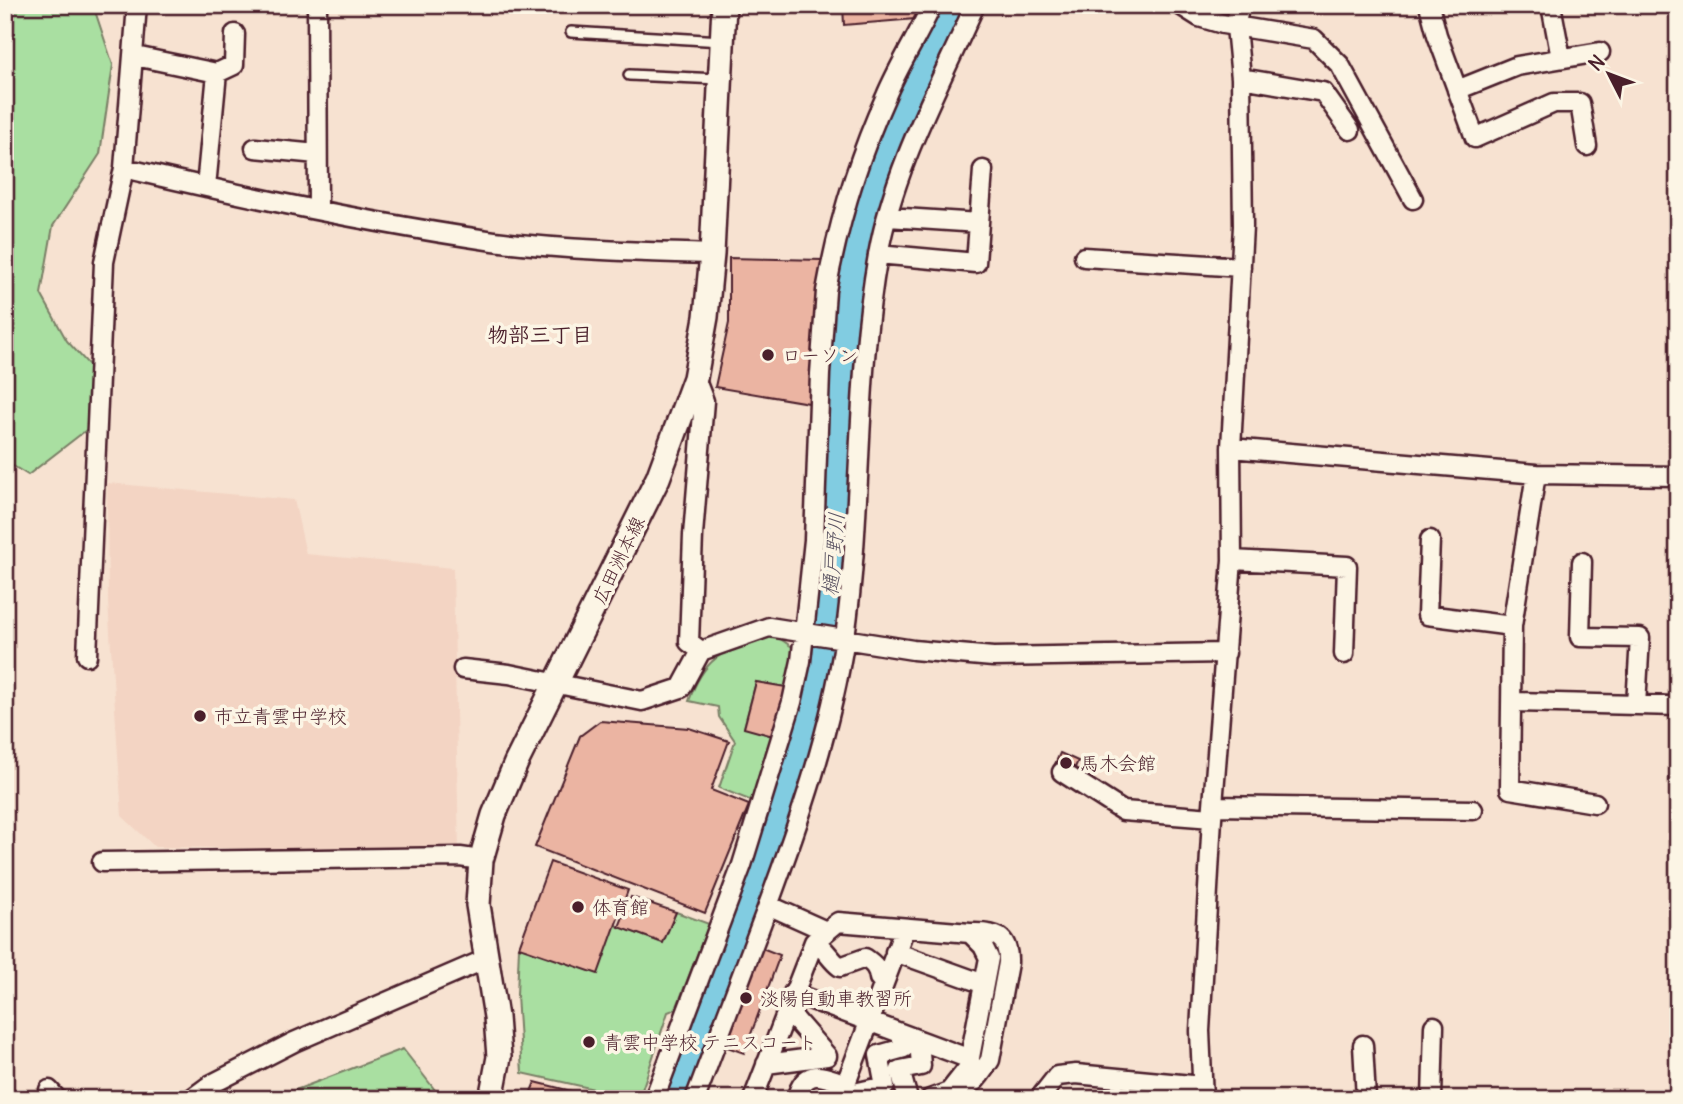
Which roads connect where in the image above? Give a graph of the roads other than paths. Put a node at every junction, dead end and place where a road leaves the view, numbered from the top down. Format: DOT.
graph roads {
  1 [pos="137,5"];
  2 [pos="317,5"];
  3 [pos="724,5"];
  4 [pos="932,5"];
  5 [pos="975,5"];
  6 [pos="1180,5"];
  7 [pos="1239,5"];
  8 [pos="1429,5"];
  9 [pos="1551,5"];
  10 [pos="1236,27"];
  11 [pos="571,32"];
  12 [pos="235,34"];
  13 [pos="722,41"];
  14 [pos="1600,52"];
  15 [pos="135,57"];
  16 [pos="1560,58"];
  17 [pos="217,74"];
  18 [pos="629,75"];
  19 [pos="1241,78"];
  20 [pos="720,79"];
  21 [pos="1458,90"];
  22 [pos="1350,130"];
  23 [pos="1587,146"];
  24 [pos="255,148"];
  25 [pos="317,154"];
  26 [pos="124,168"];
  27 [pos="983,170"];
  28 [pos="206,187"];
  29 [pos="1413,199"];
  30 [pos="318,210"];
  31 [pos="888,217"];
  32 [pos="979,223"];
  33 [pos="712,254"];
  34 [pos="878,254"];
  35 [pos="1084,257"];
  36 [pos="1241,267"];
  37 [pos="695,378"];
  38 [pos="1231,448"];
  39 [pos="1536,474"];
  40 [pos="1678,476"];
  41 [pos="1430,540"];
  42 [pos="1232,560"];
  43 [pos="1582,562"];
  44 [pos="1513,626"];
  45 [pos="803,632"];
  46 [pos="845,638"];
  47 [pos="701,651"];
  48 [pos="1226,653"];
  49 [pos="1344,654"];
  50 [pos="87,656"];
  51 [pos="463,669"];
  52 [pos="557,683"];
  53 [pos="1512,702"];
  54 [pos="1636,705"];
  55 [pos="1678,706"];
  56 [pos="1062,772"];
  57 [pos="1595,803"];
  58 [pos="1473,810"];
  59 [pos="1213,812"];
  60 [pos="481,860"];
  61 [pos="102,862"];
  62 [pos="768,905"];
  63 [pos="905,928"];
  64 [pos="970,933"];
  65 [pos="820,936"];
  66 [pos="895,952"];
  67 [pos="486,959"];
  68 [pos="884,982"];
  69 [pos="984,984"];
  70 [pos="790,1002"];
  71 [pos="869,1022"];
  72 [pos="1434,1027"];
  73 [pos="901,1034"];
  74 [pos="919,1040"];
  75 [pos="1363,1045"];
  76 [pos="970,1059"];
  77 [pos="766,1064"];
  78 [pos="1203,1092"];
  79 [pos="843,1093"];
  80 [pos="938,1096"];
  81 [pos="191,1099"];
  82 [pos="491,1099"];
  83 [pos="653,1099"];
  84 [pos="695,1099"];
  85 [pos="753,1099"];
  86 [pos="796,1099"];
  87 [pos="908,1099"];
  88 [pos="1040,1099"];
  89 [pos="1366,1099"];
  90 [pos="1432,1099"];
  1 -- 15 [label="street"];
  2 -- 25 [label="street"];
  3 -- 13 [label="main road, 広田洲本線"];
  4 -- 45 [label="street"];
  5 -- 31 [label="street"];
  6 -- 10 [label="street"];
  7 -- 10 [label="street"];
  8 -- 21 [label="street"];
  9 -- 16 [label="street"];
  10 -- 19 [label="street"];
  10 -- 29 [label="street"];
  11 -- 13 [label="lane"];
  12 -- 17 [label="street"];
  13 -- 20 [label="main road, 広田洲本線"];
  14 -- 16 [label="street"];
  15 -- 17 [label="street"];
  15 -- 26 [label="street"];
  16 -- 21 [label="street"];
  17 -- 28 [label="street"];
  18 -- 20 [label="lane"];
  19 -- 22 [label="street"];
  19 -- 36 [label="street"];
  20 -- 33 [label="main road, 広田洲本線"];
  21 -- 23 [label="street"];
  24 -- 25 [label="street"];
  25 -- 30 [label="street"];
  26 -- 28 [label="street"];
  26 -- 50 [label="street"];
  27 -- 32 [label="street"];
  28 -- 30 [label="street"];
  30 -- 33 [label="street"];
  31 -- 32 [label="street"];
  31 -- 34 [label="street"];
  32 -- 34 [label="street"];
  33 -- 37 [label="main road, 広田洲本線"];
  34 -- 46 [label="street"];
  35 -- 36 [label="street"];
  36 -- 38 [label="street"];
  37 -- 47 [label="street"];
  37 -- 52 [label="main road, 広田洲本線"];
  38 -- 39 [label="street"];
  38 -- 42 [label="street"];
  39 -- 40 [label="street"];
  39 -- 44 [label="street"];
  41 -- 44 [label="street"];
  42 -- 48 [label="street"];
  42 -- 49 [label="street"];
  43 -- 54 [label="street"];
  44 -- 53 [label="street"];
  45 -- 46 [label="street"];
  45 -- 47 [label="street"];
  45 -- 83 [label="street"];
  46 -- 48 [label="street"];
  46 -- 62 [label="street"];
  47 -- 52 [label="street"];
  48 -- 59 [label="street"];
  51 -- 52 [label="street"];
  52 -- 60 [label="main road, 広田洲本線"];
  53 -- 54 [label="street"];
  53 -- 57 [label="street"];
  54 -- 55 [label="street"];
  56 -- 59 [label="street"];
  58 -- 59 [label="street"];
  59 -- 78 [label="street"];
  60 -- 61 [label="street"];
  60 -- 67 [label="main road, 広田洲本線"];
  62 -- 65 [label="street"];
  62 -- 84 [label="street"];
  63 -- 64 [label="street"];
  63 -- 65 [label="street"];
  63 -- 66 [label="street"];
  64 -- 69 [label="street"];
  64 -- 80 [label="street"];
  65 -- 68 [label="street"];
  65 -- 70 [label="street"];
  66 -- 68 [label="street"];
  66 -- 69 [label="street"];
  67 -- 81 [label="street"];
  67 -- 82 [label="main road, 広田洲本線"];
  68 -- 71 [label="street"];
  69 -- 76 [label="street"];
  70 -- 71 [label="street"];
  70 -- 77 [label="street"];
  70 -- 77 [label="street"];
  71 -- 73 [label="street"];
  71 -- 79 [label="street"];
  72 -- 90 [label="street"];
  73 -- 74 [label="street"];
  73 -- 79 [label="street"];
  74 -- 76 [label="street"];
  74 -- 87 [label="street"];
  75 -- 89 [label="street"];
  76 -- 80 [label="street"];
  77 -- 85 [label="street"];
  78 -- 88 [label="street"];
  79 -- 86 [label="street"];
}
